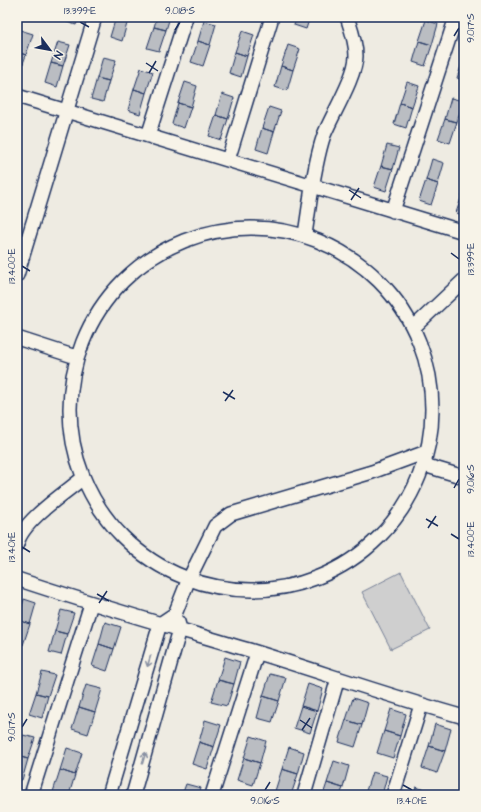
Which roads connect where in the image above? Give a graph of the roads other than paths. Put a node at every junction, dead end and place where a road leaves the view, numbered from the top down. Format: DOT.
graph roads {
  1 [pos="95,17"];
  2 [pos="186,17"];
  3 [pos="272,17"];
  4 [pos="348,17"];
  5 [pos="456,17"];
  6 [pos="17,96"];
  7 [pos="66,111"];
  8 [pos="148,136"];
  9 [pos="228,160"];
  10 [pos="313,186"];
  11 [pos="393,211"];
  12 [pos="464,232"];
  13 [pos="305,234"];
  14 [pos="17,275"];
  15 [pos="464,280"];
  16 [pos="413,328"];
  17 [pos="17,338"];
  18 [pos="76,358"];
  19 [pos="426,452"];
  20 [pos="424,465"];
  21 [pos="464,477"];
  22 [pos="83,478"];
  23 [pos="17,544"];
  24 [pos="17,579"];
  25 [pos="188,581"];
  26 [pos="91,604"];
  27 [pos="175,614"];
  28 [pos="160,624"];
  29 [pos="180,629"];
  30 [pos="257,653"];
  31 [pos="338,678"];
  32 [pos="421,705"];
  33 [pos="464,716"];
  34 [pos="31,795"];
  35 [pos="109,795"];
  36 [pos="133,795"];
  37 [pos="212,795"];
  38 [pos="304,795"];
  39 [pos="393,795"];
  1 -- 7 [label="street"];
  2 -- 8 [label="street"];
  3 -- 9 [label="street"];
  4 -- 10 [label="street"];
  5 -- 11 [label="street"];
  6 -- 7 [label="street"];
  7 -- 8 [label="street"];
  7 -- 14 [label="street"];
  8 -- 9 [label="street"];
  9 -- 10 [label="street"];
  10 -- 11 [label="street"];
  10 -- 13 [label="street"];
  11 -- 12 [label="street"];
  13 -- 16 [label="street"];
  13 -- 18 [label="street"];
  15 -- 16 [label="street"];
  16 -- 19 [label="street"];
  17 -- 18 [label="street"];
  18 -- 22 [label="street"];
  19 -- 20 [label="street"];
  19 -- 25 [label="street"];
  20 -- 21 [label="street"];
  20 -- 25 [label="street"];
  22 -- 23 [label="street"];
  22 -- 25 [label="street"];
  24 -- 26 [label="street"];
  25 -- 27 [label="street"];
  26 -- 28 [label="street"];
  26 -- 34 [label="street"];
  27 -- 28 [label="street"];
  27 -- 29 [label="street"];
  28 -- 29 [label="street"];
  28 -- 35 [label="street, one-way"];
  29 -- 30 [label="street"];
  36 -- 29 [label="street, one-way"];
  30 -- 31 [label="street"];
  30 -- 37 [label="street"];
  31 -- 32 [label="street"];
  31 -- 38 [label="street"];
  32 -- 33 [label="street"];
  32 -- 39 [label="street"];
}
